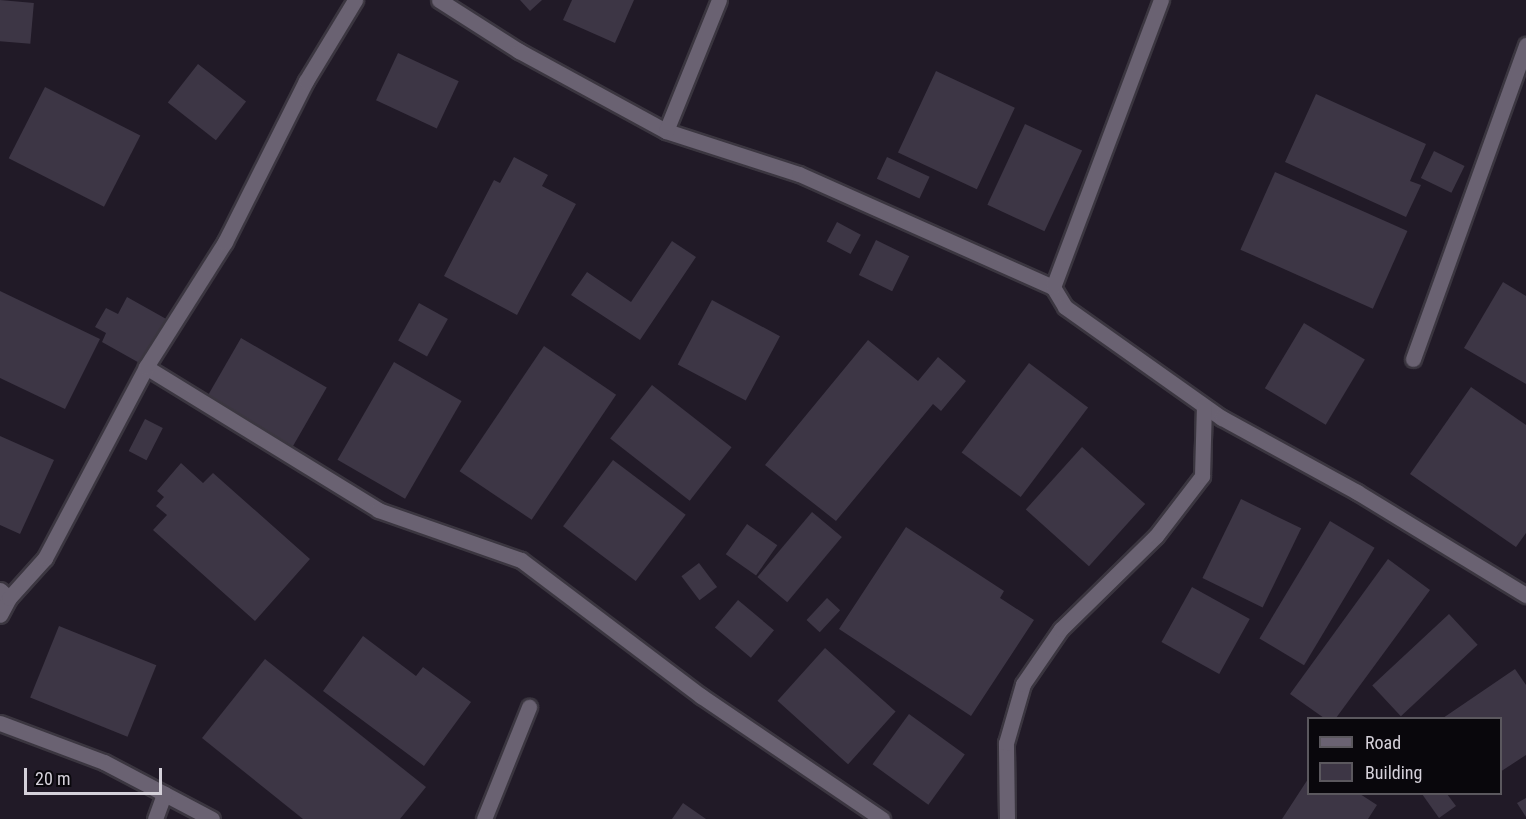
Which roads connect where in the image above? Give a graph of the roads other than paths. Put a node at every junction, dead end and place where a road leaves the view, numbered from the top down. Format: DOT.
graph roads {
  1 [pos="355,0"];
  2 [pos="439,0"];
  3 [pos="719,0"];
  4 [pos="1161,0"];
  5 [pos="1526,45"];
  6 [pos="666,131"];
  7 [pos="1053,287"];
  8 [pos="1413,359"];
  9 [pos="146,367"];
  10 [pos="1204,406"];
  11 [pos="4,594"];
  12 [pos="1526,595"];
  13 [pos="0,615"];
  14 [pos="529,707"];
  15 [pos="0,723"];
  16 [pos="164,794"];
  17 [pos="155,819"];
  18 [pos="212,819"];
  19 [pos="484,819"];
  20 [pos="882,819"];
  21 [pos="1007,819"];
  1 -- 9 [label="street"];
  2 -- 6 [label="street"];
  3 -- 6 [label="street"];
  4 -- 7 [label="street"];
  5 -- 8 [label="street"];
  6 -- 7 [label="street"];
  7 -- 10 [label="street"];
  9 -- 11 [label="street"];
  9 -- 20 [label="street"];
  10 -- 12 [label="street"];
  10 -- 21 [label="street"];
  11 -- 13 [label="street"];
  14 -- 19 [label="street"];
  15 -- 16 [label="street"];
  16 -- 17 [label="street"];
  16 -- 18 [label="street"];
}
